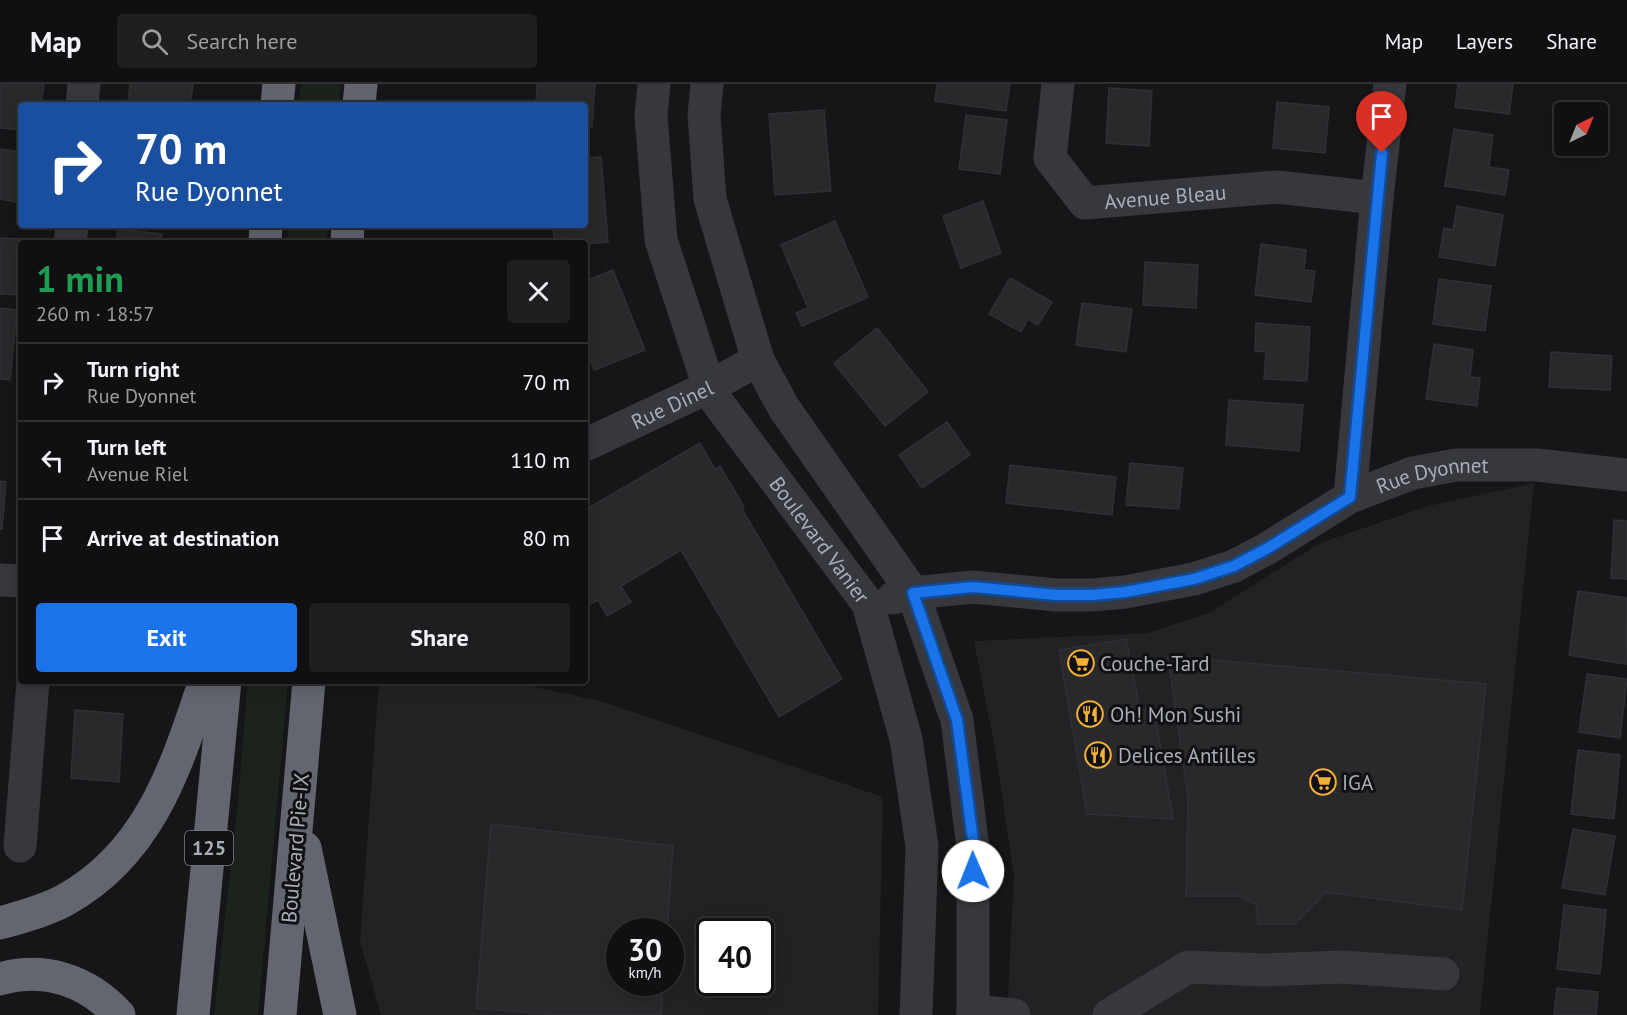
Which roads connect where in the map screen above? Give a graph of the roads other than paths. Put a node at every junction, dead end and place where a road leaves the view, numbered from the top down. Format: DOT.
graph roads {
  1 [pos="84,84"];
  2 [pos="279,84"];
  3 [pos="361,84"];
  4 [pos="654,84"];
  5 [pos="707,84"];
  6 [pos="1058,84"];
  7 [pos="1389,84"];
  8 [pos="82,102"];
  9 [pos="277,102"];
  10 [pos="359,102"];
  11 [pos="1377,198"];
  12 [pos="758,360"];
  13 [pos="709,387"];
  14 [pos="588,444"];
  15 [pos="1627,475"];
  16 [pos="1350,497"];
  17 [pos="0,580"];
  18 [pos="18,581"];
  19 [pos="913,593"];
  20 [pos="868,604"];
  21 [pos="33,684"];
  22 [pos="204,684"];
  23 [pos="225,684"];
  24 [pos="309,684"];
  25 [pos="298,811"];
  26 [pos="20,846"];
  27 [pos="0,923"];
  28 [pos="1443,974"];
  29 [pos="0,979"];
  30 [pos="973,1013"];
  31 [pos="119,1015"];
  32 [pos="193,1015"];
  33 [pos="280,1015"];
  34 [pos="340,1015"];
  35 [pos="916,1015"];
  36 [pos="1014,1015"];
  37 [pos="1109,1015"];
  1 -- 8 [label="street"];
  2 -- 9 [label="highway"];
  3 -- 10 [label="highway"];
  4 -- 13 [label="street, Boulevard Vanier"];
  5 -- 12 [label="street"];
  6 -- 11 [label="street, Avenue Bleau"];
  7 -- 11 [label="street"];
  11 -- 16 [label="street"];
  12 -- 13 [label="street, Rue Dinel"];
  12 -- 19 [label="street"];
  13 -- 14 [label="street, Rue Dinel"];
  13 -- 20 [label="street, Boulevard Vanier"];
  15 -- 16 [label="street, Rue Dyonnet"];
  16 -- 19 [label="street, Rue Dyonnet"];
  17 -- 18 [label="street"];
  19 -- 20 [label="street, Rue Dyonnet"];
  19 -- 30 [label="street"];
  20 -- 35 [label="street, Boulevard Vanier"];
  21 -- 26 [label="street"];
  22 -- 27 [label="highway"];
  23 -- 32 [label="highway, 125"];
  24 -- 25 [label="highway, Boulevard Pie-IX"];
  25 -- 33 [label="highway, Boulevard Pie-IX"];
  25 -- 34 [label="highway"];
  28 -- 37 [label="street"];
  29 -- 31 [label="highway"];
  30 -- 36 [label="street"];
}
